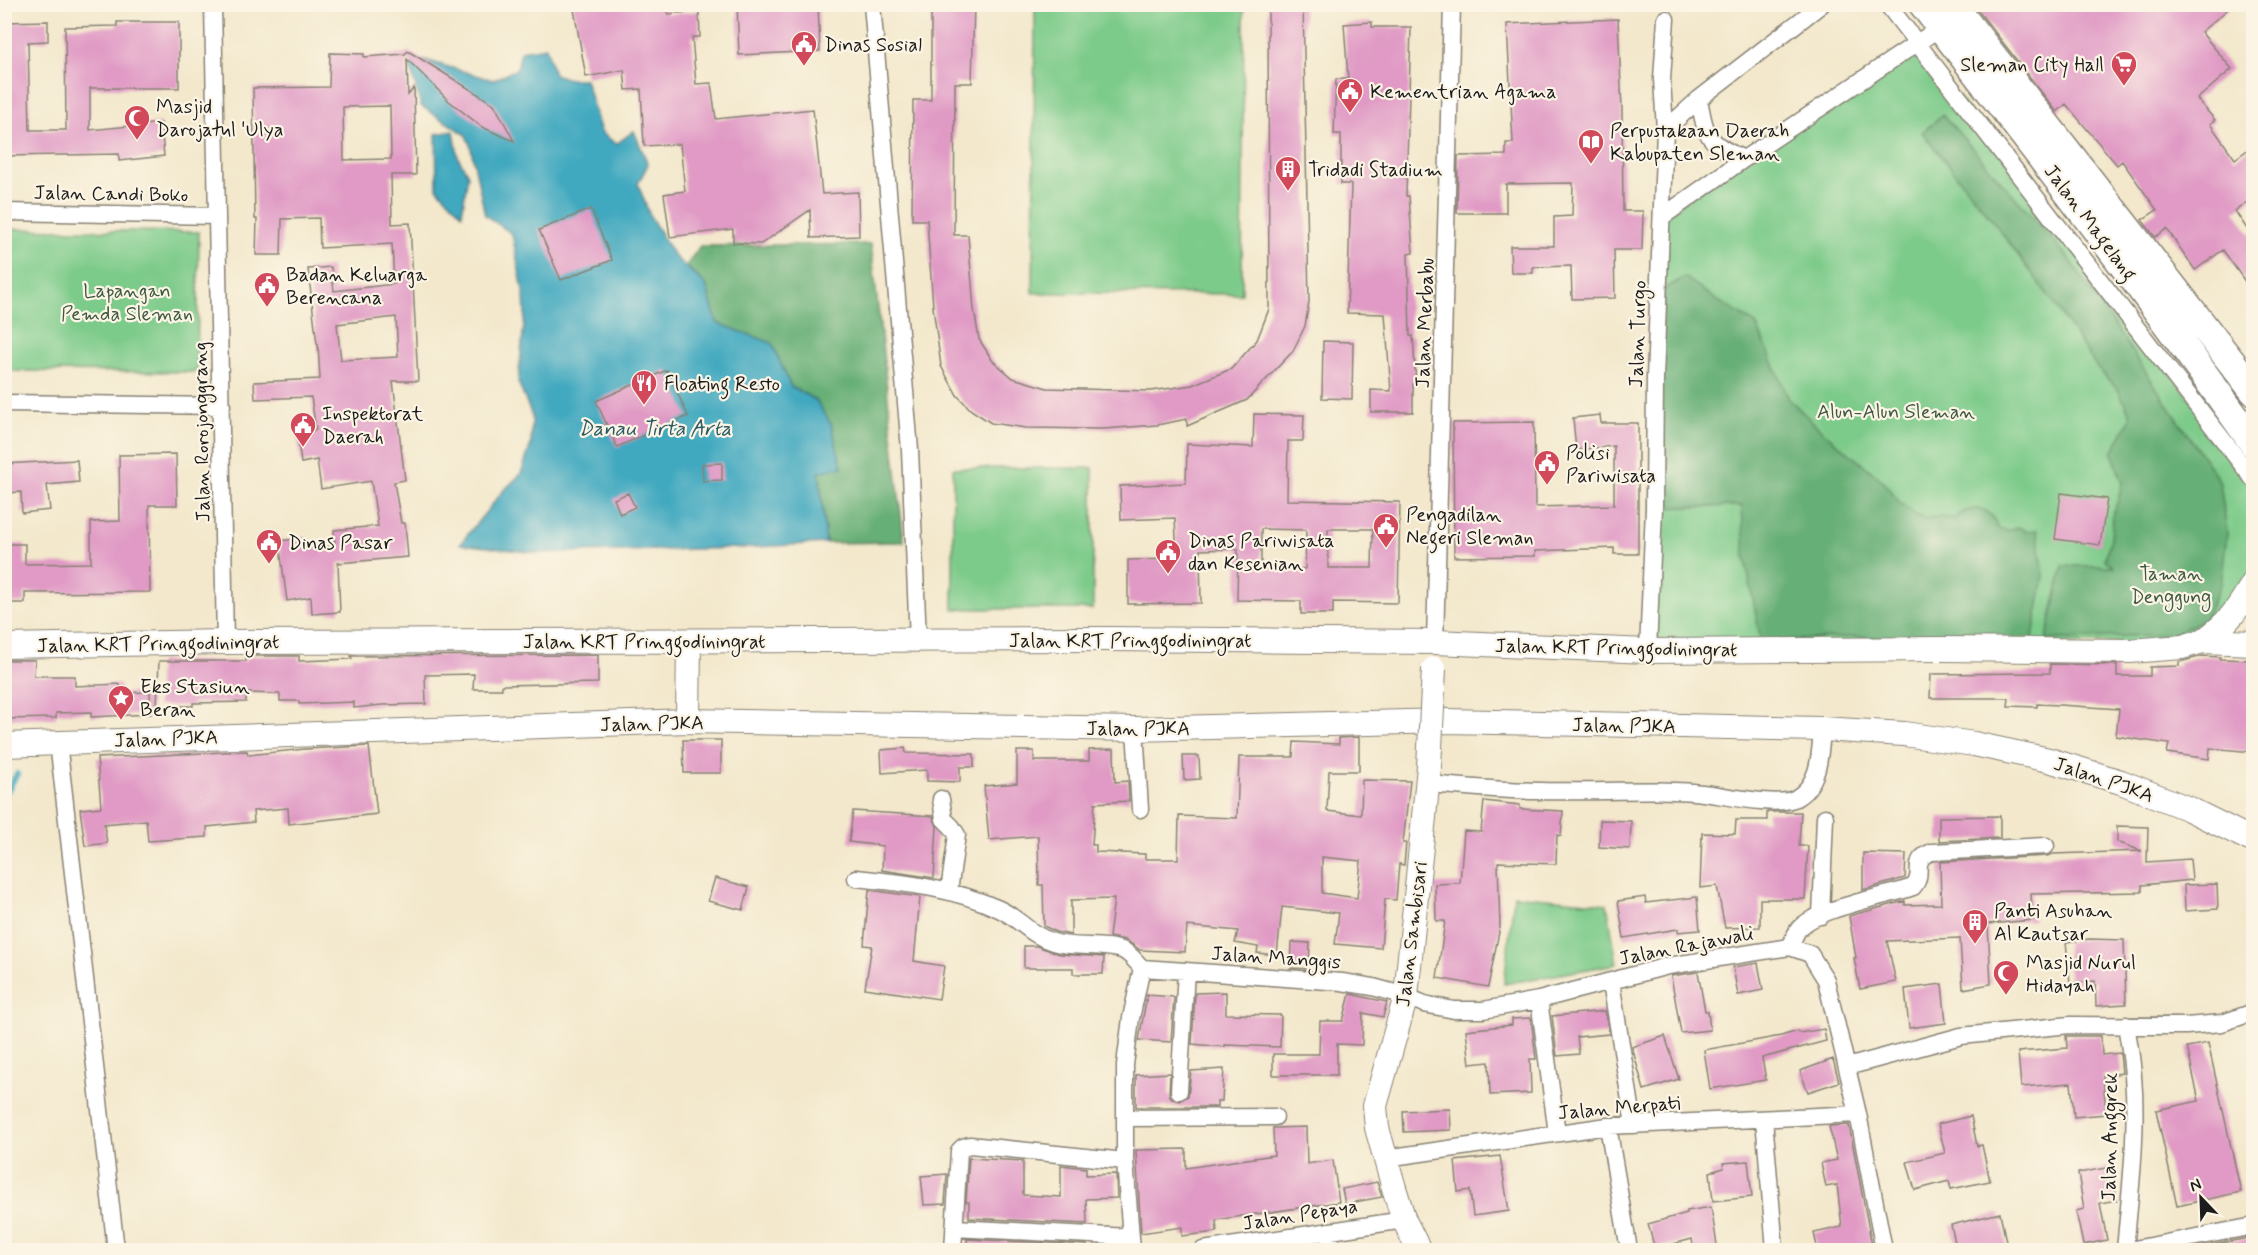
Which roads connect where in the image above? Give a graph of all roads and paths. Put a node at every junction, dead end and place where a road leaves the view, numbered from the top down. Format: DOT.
graph roads {
  1 [pos="213,4"];
  2 [pos="872,4"];
  3 [pos="1452,4"];
  4 [pos="1822,4"];
  5 [pos="1887,4"];
  6 [pos="1923,4"];
  7 [pos="1946,16"];
  8 [pos="1666,19"];
  9 [pos="1917,43"];
  10 [pos="1699,99"];
  11 [pos="1665,130"];
  12 [pos="1744,159"];
  13 [pos="4,212"];
  14 [pos="217,216"];
  15 [pos="1662,217"];
  16 [pos="2253,391"];
  17 [pos="4,403"];
  18 [pos="222,406"];
  19 [pos="2253,444"];
  20 [pos="2253,480"];
  21 [pos="2253,582"];
  22 [pos="918,640"];
  23 [pos="689,641"];
  24 [pos="2203,641"];
  25 [pos="225,642"];
  26 [pos="1435,642"];
  27 [pos="2253,643"];
  28 [pos="4,645"];
  29 [pos="1648,651"];
  30 [pos="688,721"];
  31 [pos="1136,729"];
  32 [pos="1822,729"];
  33 [pos="58,742"];
  34 [pos="4,745"];
  35 [pos="1429,776"];
  36 [pos="941,799"];
  37 [pos="1140,808"];
  38 [pos="1825,817"];
  39 [pos="2253,841"];
  40 [pos="2046,846"];
  41 [pos="856,878"];
  42 [pos="949,891"];
  43 [pos="1821,916"];
  44 [pos="1790,947"];
  45 [pos="1142,968"];
  46 [pos="1186,971"];
  47 [pos="1611,982"];
  48 [pos="1406,996"];
  49 [pos="1539,1000"];
  50 [pos="2253,1012"];
  51 [pos="2126,1025"];
  52 [pos="1847,1067"];
  53 [pos="1179,1091"];
  54 [pos="1858,1114"];
  55 [pos="1275,1117"];
  56 [pos="1126,1118"];
  57 [pos="1764,1119"];
  58 [pos="1634,1125"];
  59 [pos="1608,1126"];
  60 [pos="1557,1132"];
  61 [pos="1386,1158"];
  62 [pos="1125,1161"];
  63 [pos="1404,1220"];
  64 [pos="2253,1226"];
  65 [pos="954,1228"];
  66 [pos="1328,1231"];
  67 [pos="1131,1244"];
  68 [pos="1261,1246"];
  69 [pos="2149,1249"];
  70 [pos="116,1251"];
  71 [pos="953,1251"];
  72 [pos="1203,1251"];
  73 [pos="1333,1251"];
  74 [pos="1419,1251"];
  75 [pos="1629,1251"];
  76 [pos="1775,1251"];
  77 [pos="1884,1251"];
  78 [pos="2127,1251"];
  1 -- 14 [label="street, Jalan Rorojonggrang"];
  2 -- 22 [label="street"];
  3 -- 26 [label="street, Jalan Merbabu"];
  4 -- 10 [label="street"];
  5 -- 9 [label="street"];
  6 -- 7 [label="highway, Jalan Magelang"];
  7 -- 9 [label="street"];
  7 -- 16 [label="highway, Jalan Magelang"];
  7 -- 19 [label="highway, Jalan Magelang"];
  8 -- 11 [label="street, Jalan Turgo"];
  9 -- 12 [label="street"];
  9 -- 20 [label="street"];
  10 -- 11 [label="street"];
  10 -- 12 [label="street"];
  11 -- 15 [label="street, Jalan Turgo"];
  12 -- 15 [label="street"];
  13 -- 14 [label="street, Jalan Candi Boko"];
  14 -- 18 [label="street, Jalan Rorojonggrang"];
  15 -- 29 [label="street, Jalan Turgo"];
  17 -- 18 [label="street"];
  18 -- 25 [label="street, Jalan Rorojonggrang"];
  21 -- 24 [label="main road"];
  22 -- 23 [label="main road, Jalan KRT Pringgodiningrat"];
  22 -- 26 [label="main road, Jalan KRT Pringgodiningrat"];
  23 -- 25 [label="main road, Jalan KRT Pringgodiningrat"];
  23 -- 30 [label="main road"];
  24 -- 27 [label="main road, Jalan KRT Pringgodiningrat"];
  24 -- 29 [label="main road, Jalan KRT Pringgodiningrat"];
  25 -- 28 [label="main road, Jalan KRT Pringgodiningrat"];
  26 -- 29 [label="main road, Jalan KRT Pringgodiningrat"];
  26 -- 35 [label="main road, Jalan Sambisari, bridge"];
  30 -- 31 [label="main road, Jalan PJKA"];
  30 -- 33 [label="main road, Jalan PJKA"];
  31 -- 32 [label="main road, Jalan PJKA"];
  31 -- 37 [label="street"];
  32 -- 35 [label="street"];
  32 -- 39 [label="main road, Jalan PJKA"];
  33 -- 34 [label="main road, Jalan PJKA"];
  33 -- 70 [label="street"];
  35 -- 48 [label="main road, Jalan Sambisari"];
  36 -- 42 [label="street"];
  38 -- 43 [label="street"];
  40 -- 43 [label="street"];
  41 -- 42 [label="street"];
  42 -- 45 [label="street"];
  43 -- 44 [label="street"];
  44 -- 47 [label="street, Jalan Rajawali"];
  44 -- 52 [label="street"];
  45 -- 46 [label="street, Jalan Manggis"];
  45 -- 56 [label="street"];
  46 -- 48 [label="street, Jalan Manggis"];
  46 -- 53 [label="street"];
  47 -- 49 [label="street, Jalan Rajawali"];
  47 -- 58 [label="street"];
  48 -- 49 [label="street, Jalan Rajawali"];
  48 -- 61 [label="main road, Jalan Sambisari"];
  49 -- 60 [label="street"];
  50 -- 51 [label="street"];
  51 -- 52 [label="street"];
  51 -- 78 [label="street, Jalan Anggrek"];
  52 -- 54 [label="street"];
  54 -- 57 [label="street, Jalan Merpati"];
  54 -- 77 [label="street"];
  55 -- 56 [label="street"];
  56 -- 62 [label="street"];
  57 -- 58 [label="street, Jalan Merpati"];
  57 -- 76 [label="street"];
  58 -- 59 [label="street, Jalan Merpati"];
  59 -- 60 [label="street, Jalan Merpati"];
  59 -- 75 [label="street"];
  60 -- 61 [label="street, Jalan Merpati"];
  61 -- 63 [label="main road, Jalan Sambisari"];
  62 -- 65 [label="street"];
  62 -- 67 [label="street"];
  63 -- 66 [label="street, Jalan Pepaya"];
  63 -- 74 [label="main road, Jalan Sambisari"];
  64 -- 69 [label="street"];
  65 -- 67 [label="street"];
  65 -- 71 [label="street"];
  66 -- 68 [label="street, Jalan Pepaya"];
  66 -- 73 [label="street"];
  68 -- 72 [label="street, Jalan Pepaya"];
  69 -- 78 [label="street"];
}
